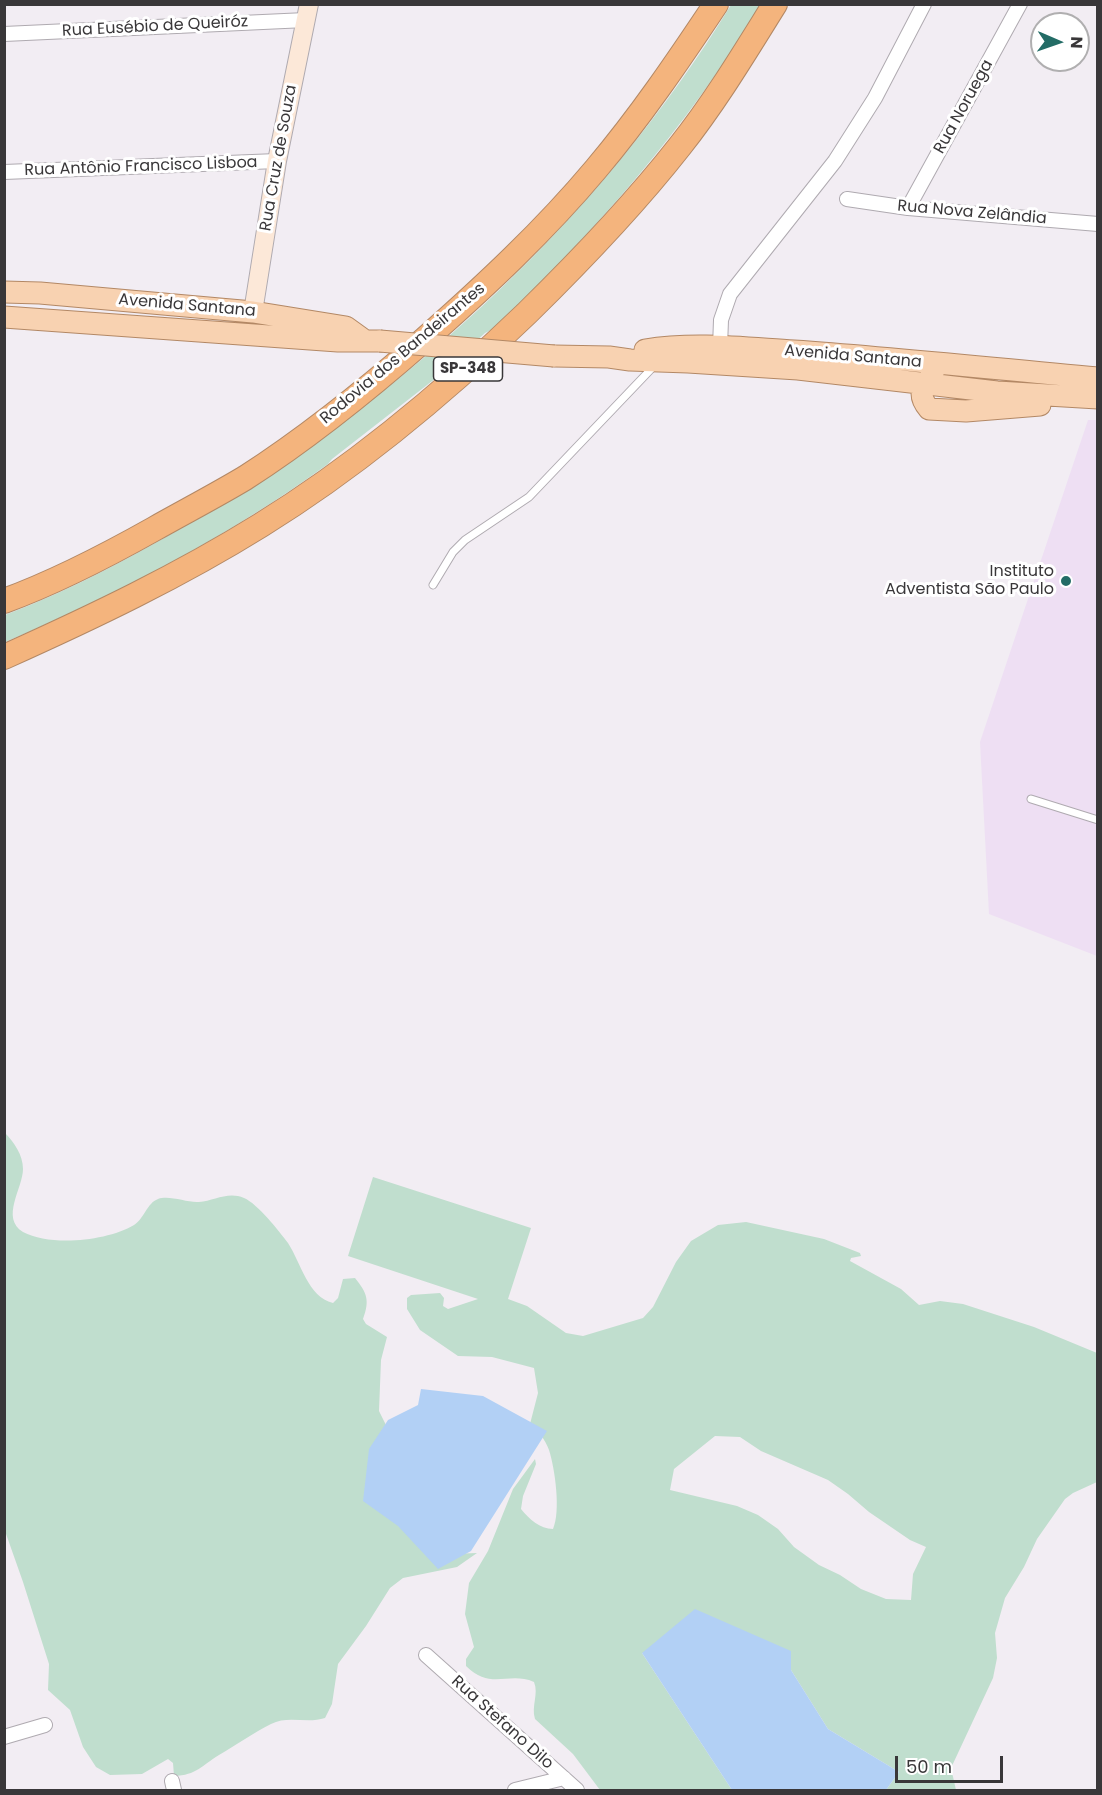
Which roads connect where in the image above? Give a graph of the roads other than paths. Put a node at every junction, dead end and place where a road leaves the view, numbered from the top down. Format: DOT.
graph roads {
  1 [pos="716,4"];
  2 [pos="775,4"];
  3 [pos="924,4"];
  4 [pos="1020,4"];
  5 [pos="307,12"];
  6 [pos="4,34"];
  7 [pos="277,161"];
  8 [pos="4,172"];
  9 [pos="848,199"];
  10 [pos="908,208"];
  11 [pos="1098,224"];
  12 [pos="4,292"];
  13 [pos="253,312"];
  14 [pos="4,316"];
  15 [pos="372,341"];
  16 [pos="720,347"];
  17 [pos="609,357"];
  18 [pos="658,362"];
  19 [pos="947,365"];
  20 [pos="1098,378"];
  21 [pos="925,384"];
  22 [pos="1097,398"];
  23 [pos="433,585"];
  24 [pos="4,601"];
  25 [pos="4,657"];
  26 [pos="1031,799"];
  27 [pos="1098,820"];
  28 [pos="426,1655"];
  29 [pos="45,1725"];
  30 [pos="4,1737"];
  31 [pos="564,1778"];
  32 [pos="515,1791"];
  33 [pos="577,1791"];
  1 -- 24 [label="highway, Rodovia dos Bandeirantes / SP-348"];
  2 -- 25 [label="highway, SP-348"];
  3 -- 16 [label="street"];
  4 -- 10 [label="street, Rua Noruega"];
  5 -- 6 [label="street, Rua Eusébio de Queiróz"];
  5 -- 7 [label="street, Rua Cruz de Souza"];
  7 -- 8 [label="street, Rua Antônio Francisco Lisboa"];
  7 -- 13 [label="street, Rua Cruz de Souza"];
  9 -- 10 [label="street, Rua Nova Zelândia"];
  10 -- 11 [label="street, Rua Nova Zelândia"];
  12 -- 13 [label="main road, Avenida Santana"];
  13 -- 15 [label="main road, Avenida Santana"];
  14 -- 15 [label="main road, Avenida Santana"];
  15 -- 17 [label="main road, Avenida Santana, bridge"];
  16 -- 17 [label="main road, Avenida Santana"];
  16 -- 19 [label="main road, Avenida Santana"];
  17 -- 18 [label="main road, Avenida Santana"];
  18 -- 21 [label="main road, Avenida Santana"];
  18 -- 23 [label="lane"];
  19 -- 20 [label="main road, Avenida Santana"];
  19 -- 21 [label="main road"];
  21 -- 22 [label="main road"];
  26 -- 27 [label="lane"];
  28 -- 31 [label="street, Rua Stefano Dilo"];
  29 -- 30 [label="street"];
  31 -- 32 [label="street"];
  31 -- 33 [label="street, Rua Stefano Dilo"];
}
